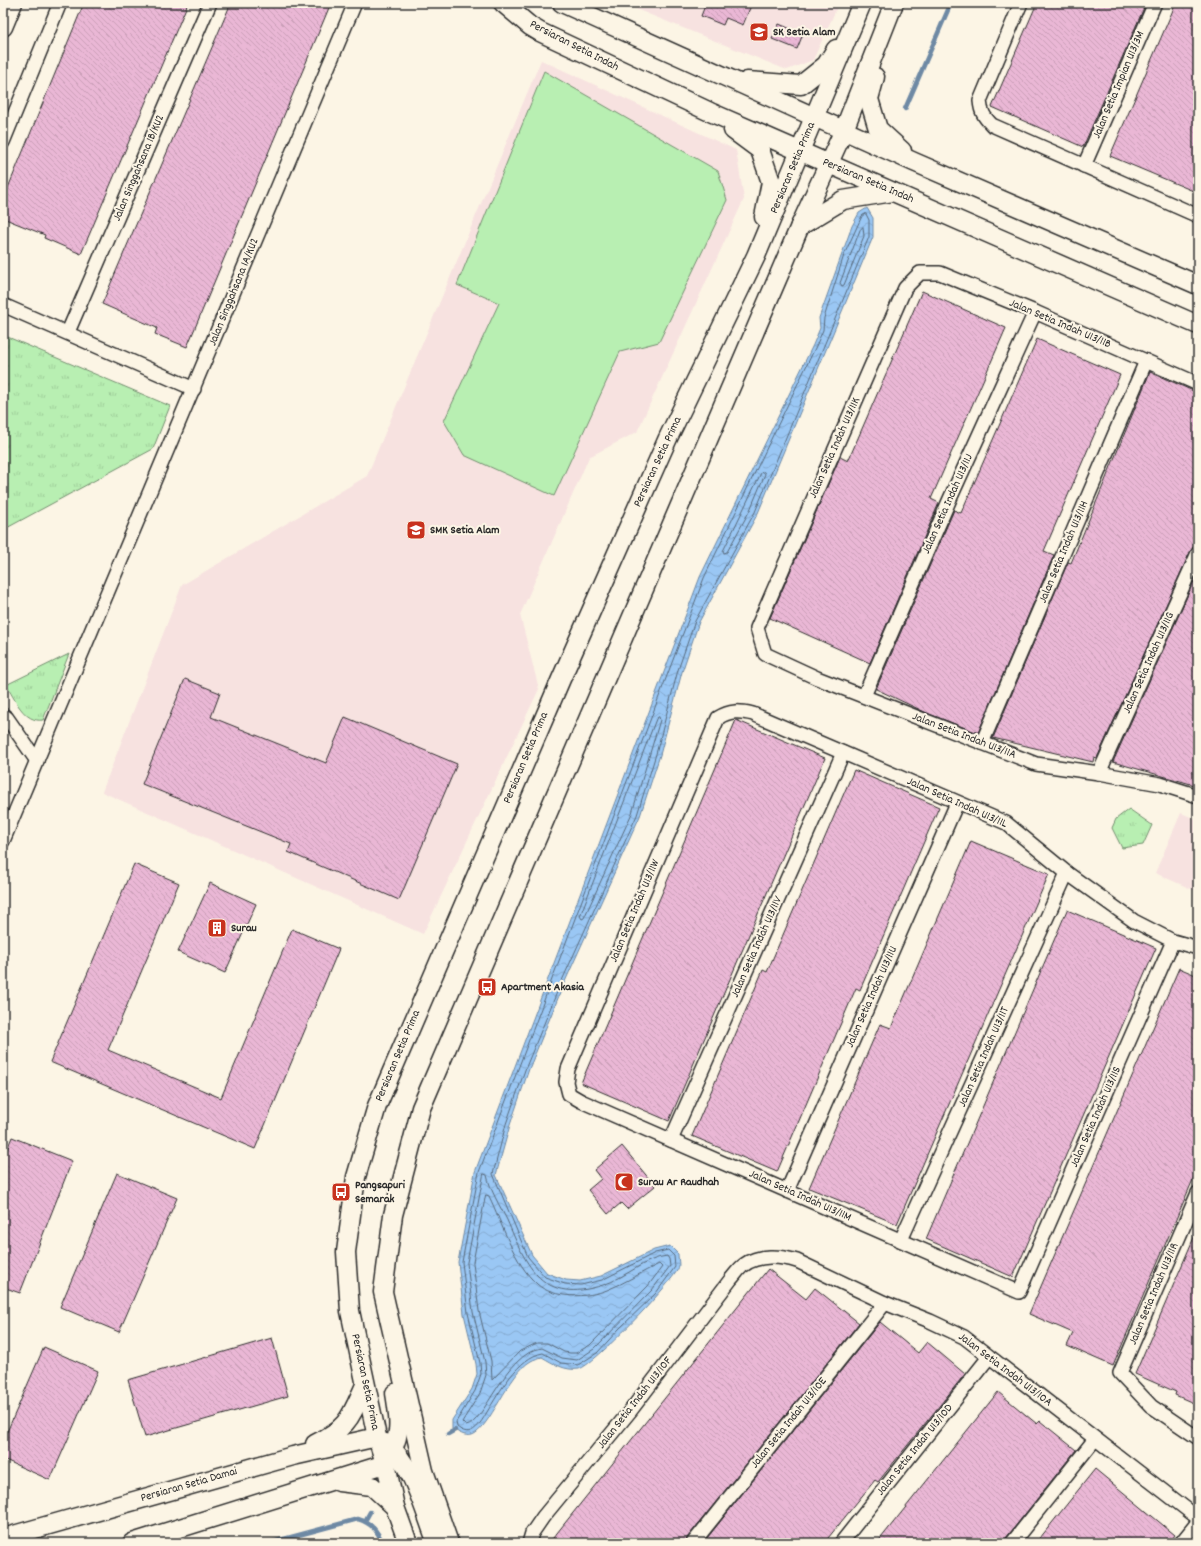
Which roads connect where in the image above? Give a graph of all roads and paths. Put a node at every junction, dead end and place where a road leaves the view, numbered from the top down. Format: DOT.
graph roads {
  1 [pos="13,3"];
  2 [pos="60,3"];
  3 [pos="210,3"];
  4 [pos="355,3"];
  5 [pos="503,3"];
  6 [pos="562,3"];
  7 [pos="895,3"];
  8 [pos="1021,3"];
  9 [pos="1155,3"];
  10 [pos="859,9"];
  11 [pos="3,27"];
  12 [pos="735,80"];
  13 [pos="710,112"];
  14 [pos="816,117"];
  15 [pos="844,130"];
  16 [pos="3,142"];
  17 [pos="800,151"];
  18 [pos="914,162"];
  19 [pos="828,163"];
  20 [pos="1084,166"];
  21 [pos="894,192"];
  22 [pos="1198,215"];
  23 [pos="800,226"];
  24 [pos="756,256"];
  25 [pos="920,272"];
  26 [pos="1198,285"];
  27 [pos="3,305"];
  28 [pos="1035,312"];
  29 [pos="1198,325"];
  30 [pos="68,332"];
  31 [pos="1146,361"];
  32 [pos="1198,384"];
  33 [pos="194,389"];
  34 [pos="1198,552"];
  35 [pos="757,628"];
  36 [pos="864,696"];
  37 [pos="3,715"];
  38 [pos="718,718"];
  39 [pos="982,742"];
  40 [pos="843,754"];
  41 [pos="37,761"];
  42 [pos="1099,773"];
  43 [pos="1198,796"];
  44 [pos="957,803"];
  45 [pos="3,841"];
  46 [pos="1067,873"];
  47 [pos="1173,941"];
  48 [pos="1198,948"];
  49 [pos="581,1101"];
  50 [pos="671,1140"];
  51 [pos="787,1191"];
  52 [pos="1198,1194"];
  53 [pos="901,1240"];
  54 [pos="744,1264"];
  55 [pos="384,1292"];
  56 [pos="1019,1292"];
  57 [pos="885,1303"];
  58 [pos="989,1357"];
  59 [pos="365,1385"];
  60 [pos="377,1437"];
  61 [pos="1198,1438"];
  62 [pos="1095,1439"];
  63 [pos="293,1456"];
  64 [pos="390,1457"];
  65 [pos="330,1481"];
  66 [pos="395,1507"];
  67 [pos="1198,1518"];
  68 [pos="1198,1522"];
  69 [pos="3,1538"];
  70 [pos="132,1543"];
  71 [pos="408,1543"];
  72 [pos="437,1543"];
  73 [pos="449,1543"];
  74 [pos="529,1543"];
  75 [pos="693,1543"];
  76 [pos="841,1543"];
  77 [pos="1012,1543"];
  78 [pos="1181,1543"];
  1 -- 11 [label="street"];
  2 -- 16 [label="street"];
  3 -- 30 [label="street, Jalan Singgahsana 1B/KU2"];
  4 -- 33 [label="street, Jalan Singgahsana 1A/KU2"];
  5 -- 13 [label="street, Persiaran Setia Indah"];
  6 -- 12 [label="street"];
  7 -- 15 [label="street"];
  7 -- 18 [label="street"];
  8 -- 20 [label="street"];
  9 -- 20 [label="street, Jalan Setia Impian U13/3M"];
  10 -- 12 [label="street"];
  10 -- 14 [label="street, Persiaran Setia Prima"];
  12 -- 14 [label="street"];
  13 -- 17 [label="street, Persiaran Setia Indah"];
  13 -- 24 [label="street"];
  14 -- 15 [label="street"];
  14 -- 17 [label="street, Persiaran Setia Prima"];
  15 -- 18 [label="street"];
  15 -- 19 [label="street"];
  17 -- 19 [label="street, Persiaran Setia Indah"];
  17 -- 24 [label="street, Persiaran Setia Prima"];
  18 -- 26 [label="street"];
  19 -- 21 [label="street, Persiaran Setia Indah"];
  19 -- 23 [label="street"];
  20 -- 22 [label="street"];
  21 -- 23 [label="street"];
  21 -- 29 [label="street, Persiaran Setia Indah"];
  23 -- 55 [label="street"];
  24 -- 59 [label="street, Persiaran Setia Prima"];
  25 -- 28 [label="street, Jalan Setia Indah U13/11B"];
  25 -- 35 [label="street, Jalan Setia Indah U13/11K"];
  27 -- 30 [label="street"];
  28 -- 31 [label="street, Jalan Setia Indah U13/11B"];
  28 -- 36 [label="street, Jalan Setia Indah U13/11J"];
  30 -- 33 [label="street"];
  31 -- 32 [label="street, Jalan Setia Indah U13/11B"];
  31 -- 39 [label="street, Jalan Setia Indah U13/11H"];
  33 -- 41 [label="street, Jalan Singgahsana 1A/KU2"];
  34 -- 42 [label="street, Jalan Setia Indah U13/11G"];
  35 -- 36 [label="street, Jalan Setia Indah U13/11A"];
  36 -- 39 [label="street, Jalan Setia Indah U13/11A"];
  37 -- 41 [label="street"];
  38 -- 40 [label="street, Jalan Setia Indah U13/11L"];
  38 -- 49 [label="street, Jalan Setia Indah U13/11W"];
  39 -- 42 [label="street, Jalan Setia Indah U13/11A"];
  40 -- 44 [label="street, Jalan Setia Indah U13/11L"];
  40 -- 50 [label="street, Jalan Setia Indah U13/11V"];
  41 -- 45 [label="street, Jalan Singgahsana 1A/KU2"];
  42 -- 43 [label="street, Jalan Setia Indah U13/11A"];
  44 -- 46 [label="street, Jalan Setia Indah U13/11L"];
  44 -- 51 [label="street, Jalan Setia Indah U13/11U"];
  46 -- 47 [label="street, Jalan Setia Indah U13/11L"];
  46 -- 53 [label="street, Jalan Setia Indah U13/11T"];
  47 -- 48 [label="street, Jalan Setia Indah U13/11L"];
  47 -- 56 [label="street, Jalan Setia Indah U13/11S"];
  49 -- 50 [label="street, Jalan Setia Indah U13/11M"];
  50 -- 51 [label="street, Jalan Setia Indah U13/11M"];
  51 -- 53 [label="street, Jalan Setia Indah U13/11M"];
  52 -- 61 [label="street, Jalan Setia Indah U13/11R"];
  53 -- 56 [label="street, Jalan Setia Indah U13/11M"];
  54 -- 57 [label="street, Jalan Setia Indah U13/10A"];
  54 -- 74 [label="street, Jalan Setia Indah U13/10F"];
  55 -- 64 [label="street"];
  55 -- 73 [label="street"];
  57 -- 58 [label="street, Jalan Setia Indah U13/10A"];
  57 -- 75 [label="street, Jalan Setia Indah U13/10E"];
  58 -- 62 [label="street, Jalan Setia Indah U13/10A"];
  58 -- 76 [label="street, Jalan Setia Indah U13/10D"];
  59 -- 60 [label="street, Persiaran Setia Prima"];
  59 -- 63 [label="street"];
  60 -- 63 [label="street, Persiaran Setia Damai"];
  60 -- 64 [label="street, Persiaran Setia Prima"];
  62 -- 67 [label="street, Jalan Setia Indah U13/10A"];
  62 -- 77 [label="street"];
  63 -- 69 [label="street, Persiaran Setia Damai"];
  64 -- 65 [label="street"];
  64 -- 66 [label="street, Persiaran Setia Prima"];
  64 -- 72 [label="street"];
  65 -- 66 [label="street"];
  65 -- 70 [label="street"];
  66 -- 71 [label="street, Persiaran Setia Prima"];
  68 -- 78 [label="street"];
}
